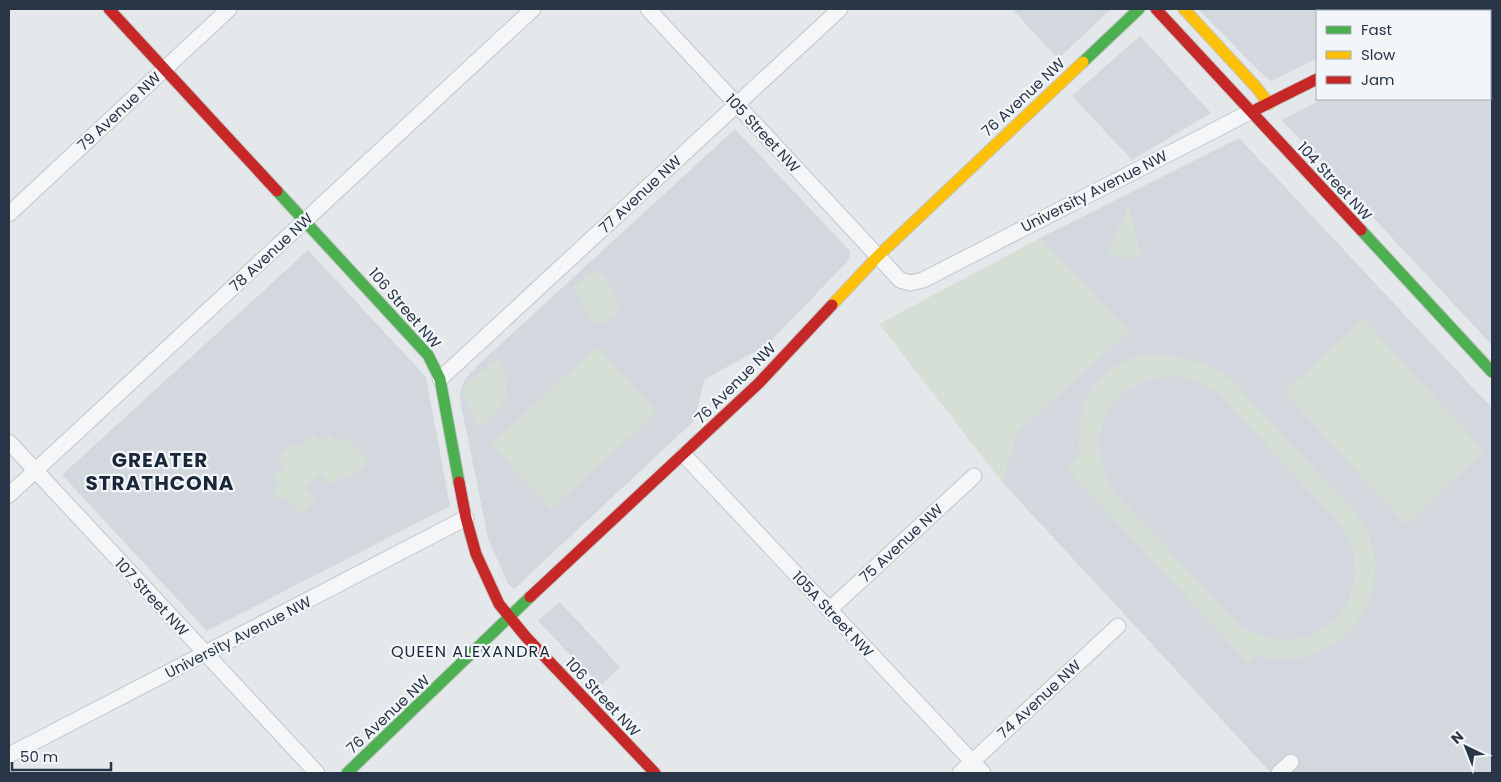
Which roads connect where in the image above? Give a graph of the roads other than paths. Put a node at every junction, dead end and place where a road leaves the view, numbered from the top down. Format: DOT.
graph roads {
  1 [pos="109,9"];
  2 [pos="230,9"];
  3 [pos="533,9"];
  4 [pos="648,9"];
  5 [pos="840,9"];
  6 [pos="1139,9"];
  7 [pos="1156,9"];
  8 [pos="1184,9"];
  9 [pos="164,69"];
  10 [pos="1316,80"];
  11 [pos="736,104"];
  12 [pos="1269,104"];
  13 [pos="1250,112"];
  14 [pos="9,214"];
  15 [pos="304,221"];
  16 [pos="878,256"];
  17 [pos="1492,372"];
  18 [pos="440,379"];
  19 [pos="9,442"];
  20 [pos="684,455"];
  21 [pos="35,471"];
  22 [pos="974,476"];
  23 [pos="9,495"];
  24 [pos="466,518"];
  25 [pos="829,610"];
  26 [pos="510,617"];
  27 [pos="1118,626"];
  28 [pos="205,654"];
  29 [pos="9,755"];
  30 [pos="972,762"];
  31 [pos="1291,762"];
  32 [pos="652,772"];
  33 [pos="317,773"];
  34 [pos="347,773"];
  35 [pos="960,773"];
  36 [pos="983,773"];
  37 [pos="1278,773"];
  1 -- 9 [label="street, 106 Street NW"];
  2 -- 9 [label="street, 79 Avenue NW"];
  3 -- 15 [label="street, 78 Avenue NW"];
  4 -- 11 [label="street, 105 Street NW"];
  5 -- 11 [label="street, 77 Avenue NW"];
  6 -- 16 [label="street, 76 Avenue NW"];
  7 -- 13 [label="street, 104 Street NW"];
  8 -- 12 [label="street"];
  9 -- 14 [label="street, 79 Avenue NW"];
  9 -- 15 [label="street, 106 Street NW"];
  10 -- 12 [label="street, University Avenue NW"];
  11 -- 16 [label="street, 105 Street NW"];
  11 -- 18 [label="street, 77 Avenue NW"];
  12 -- 13 [label="street, University Avenue NW"];
  13 -- 16 [label="street, University Avenue NW"];
  13 -- 17 [label="street, 104 Street NW"];
  15 -- 18 [label="street, 106 Street NW"];
  15 -- 21 [label="street, 78 Avenue NW"];
  16 -- 20 [label="street, 76 Avenue NW"];
  18 -- 24 [label="street, 106 Street NW"];
  19 -- 21 [label="street, 107 Street NW"];
  20 -- 25 [label="street, 105A Street NW"];
  20 -- 26 [label="street, 76 Avenue NW"];
  21 -- 23 [label="street, 78 Avenue NW"];
  21 -- 28 [label="street, 107 Street NW"];
  22 -- 25 [label="street, 75 Avenue NW"];
  24 -- 26 [label="street, 106 Street NW"];
  24 -- 28 [label="street, University Avenue NW"];
  25 -- 30 [label="street, 105A Street NW"];
  26 -- 32 [label="street, 106 Street NW"];
  26 -- 34 [label="street, 76 Avenue NW"];
  27 -- 30 [label="street, 74 Avenue NW"];
  28 -- 29 [label="street, University Avenue NW"];
  28 -- 33 [label="street, 107 Street NW"];
  30 -- 35 [label="street, 74 Avenue NW"];
  30 -- 36 [label="street, 105A Street NW"];
  31 -- 37 [label="street"];
}
